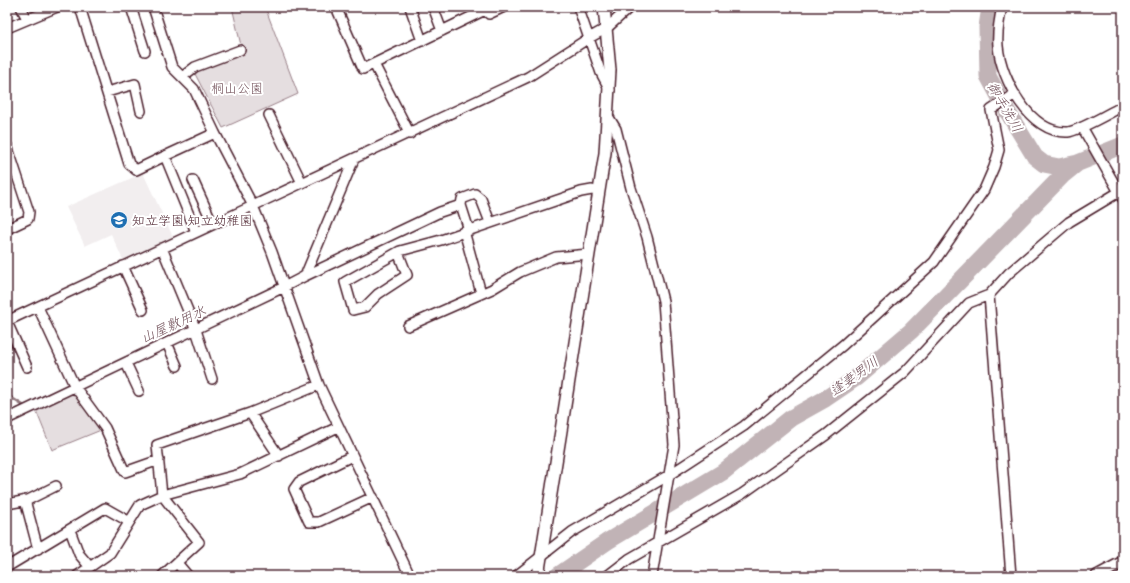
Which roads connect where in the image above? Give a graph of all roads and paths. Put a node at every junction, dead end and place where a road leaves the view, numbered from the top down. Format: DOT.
graph roads {
  1 [pos="21,7"];
  2 [pos="57,7"];
  3 [pos="80,7"];
  4 [pos="131,7"];
  5 [pos="153,7"];
  6 [pos="336,7"];
  7 [pos="410,7"];
  8 [pos="433,7"];
  9 [pos="504,7"];
  10 [pos="578,7"];
  11 [pos="604,7"];
  12 [pos="630,7"];
  13 [pos="1002,7"];
  14 [pos="484,9"];
  15 [pos="27,20"];
  16 [pos="7,28"];
  17 [pos="607,28"];
  18 [pos="442,31"];
  19 [pos="589,38"];
  20 [pos="422,41"];
  21 [pos="240,50"];
  22 [pos="145,51"];
  23 [pos="374,64"];
  24 [pos="182,77"];
  25 [pos="610,90"];
  26 [pos="107,92"];
  27 [pos="1013,96"];
  28 [pos="1123,106"];
  29 [pos="141,111"];
  30 [pos="269,115"];
  31 [pos="608,116"];
  32 [pos="1082,127"];
  33 [pos="215,133"];
  34 [pos="410,134"];
  35 [pos="7,145"];
  36 [pos="165,156"];
  37 [pos="354,159"];
  38 [pos="11,172"];
  39 [pos="193,180"];
  40 [pos="302,183"];
  41 [pos="599,192"];
  42 [pos="1121,195"];
  43 [pos="460,205"];
  44 [pos="253,206"];
  45 [pos="490,222"];
  46 [pos="213,224"];
  47 [pos="7,229"];
  48 [pos="466,230"];
  49 [pos="196,232"];
  50 [pos="162,248"];
  51 [pos="398,252"];
  52 [pos="589,254"];
  53 [pos="123,266"];
  54 [pos="305,276"];
  55 [pos="284,287"];
  56 [pos="481,293"];
  57 [pos="989,295"];
  58 [pos="38,307"];
  59 [pos="143,310"];
  60 [pos="7,321"];
  61 [pos="408,326"];
  62 [pos="196,330"];
  63 [pos="167,343"];
  64 [pos="126,363"];
  65 [pos="177,366"];
  66 [pos="27,368"];
  67 [pos="212,379"];
  68 [pos="319,385"];
  69 [pos="75,387"];
  70 [pos="139,390"];
  71 [pos="250,413"];
  72 [pos="7,420"];
  73 [pos="338,427"];
  74 [pos="279,456"];
  75 [pos="352,456"];
  76 [pos="159,460"];
  77 [pos="669,477"];
  78 [pos="56,486"];
  79 [pos="162,496"];
  80 [pos="372,497"];
  81 [pos="26,500"];
  82 [pos="7,504"];
  83 [pos="128,522"];
  84 [pos="70,530"];
  85 [pos="658,542"];
  86 [pos="38,549"];
  87 [pos="540,560"];
  88 [pos="1123,562"];
  89 [pos="177,563"];
  90 [pos="7,566"];
  91 [pos="90,567"];
  92 [pos="81,575"];
  93 [pos="162,576"];
  94 [pos="188,576"];
  95 [pos="409,576"];
  96 [pos="516,576"];
  97 [pos="538,576"];
  98 [pos="607,576"];
  99 [pos="652,576"];
  100 [pos="1011,576"];
  101 [pos="1097,576"];
  1 -- 15 [label="street"];
  2 -- 15 [label="street"];
  3 -- 26 [label="street"];
  4 -- 22 [label="street"];
  5 -- 24 [label="street"];
  6 -- 23 [label="street"];
  7 -- 20 [label="street"];
  8 -- 18 [label="street"];
  9 -- 14 [label="street"];
  10 -- 19 [label="street"];
  11 -- 17 [label="street"];
  12 -- 17 [label="street"];
  13 -- 27 [label="street"];
  14 -- 18 [label="street"];
  15 -- 16 [label="street"];
  17 -- 19 [label="street"];
  17 -- 25 [label="street"];
  18 -- 20 [label="street"];
  19 -- 25 [label="street"];
  19 -- 34 [label="street"];
  20 -- 23 [label="street"];
  21 -- 24 [label="street"];
  23 -- 34 [label="street"];
  24 -- 33 [label="street"];
  25 -- 31 [label="street"];
  26 -- 29 [label="street"];
  26 -- 36 [label="street"];
  27 -- 32 [label="street"];
  27 -- 77 [label="street"];
  28 -- 32 [label="street"];
  30 -- 40 [label="street"];
  31 -- 41 [label="street"];
  31 -- 77 [label="street"];
  32 -- 42 [label="street"];
  33 -- 36 [label="street"];
  33 -- 44 [label="street"];
  34 -- 37 [label="street"];
  35 -- 38 [label="street"];
  36 -- 49 [label="street"];
  37 -- 40 [label="street"];
  37 -- 54 [label="street"];
  38 -- 47 [label="street"];
  39 -- 46 [label="street"];
  40 -- 44 [label="street"];
  41 -- 45 [label="street"];
  41 -- 52 [label="street"];
  42 -- 57 [label="street"];
  43 -- 45 [label="street"];
  43 -- 48 [label="street"];
  43 -- 54 [label="street"];
  44 -- 46 [label="street"];
  44 -- 55 [label="street"];
  45 -- 48 [label="street"];
  46 -- 49 [label="street"];
  48 -- 51 [label="street"];
  48 -- 56 [label="street"];
  49 -- 50 [label="street"];
  50 -- 53 [label="street"];
  50 -- 62 [label="street"];
  51 -- 51 [label="street"];
  52 -- 56 [label="street"];
  52 -- 87 [label="street"];
  53 -- 58 [label="street"];
  53 -- 59 [label="street"];
  54 -- 55 [label="street"];
  55 -- 62 [label="street"];
  55 -- 68 [label="street"];
  56 -- 61 [label="street"];
  57 -- 85 [label="street"];
  57 -- 100 [label="street"];
  58 -- 60 [label="street"];
  58 -- 69 [label="street"];
  60 -- 66 [label="street"];
  62 -- 63 [label="street"];
  62 -- 67 [label="street"];
  63 -- 64 [label="street"];
  63 -- 65 [label="street"];
  64 -- 69 [label="street"];
  64 -- 70 [label="street"];
  68 -- 71 [label="street"];
  68 -- 73 [label="street"];
  69 -- 72 [label="street"];
  69 -- 76 [label="street"];
  71 -- 74 [label="street"];
  71 -- 76 [label="street"];
  73 -- 74 [label="street"];
  73 -- 75 [label="street"];
  74 -- 79 [label="street"];
  75 -- 80 [label="street"];
  75 -- 80 [label="street"];
  76 -- 79 [label="street"];
  77 -- 85 [label="street"];
  77 -- 87 [label="street"];
  78 -- 81 [label="street"];
  79 -- 83 [label="street"];
  79 -- 89 [label="street"];
  80 -- 95 [label="street"];
  81 -- 82 [label="street"];
  81 -- 86 [label="street"];
  83 -- 84 [label="street"];
  83 -- 91 [label="street"];
  84 -- 86 [label="street"];
  84 -- 91 [label="street"];
  85 -- 98 [label="street"];
  85 -- 99 [label="street"];
  86 -- 90 [label="street"];
  87 -- 96 [label="street"];
  87 -- 97 [label="street"];
  88 -- 101 [label="street"];
  89 -- 93 [label="street"];
  89 -- 94 [label="street"];
  91 -- 92 [label="street"];
}
